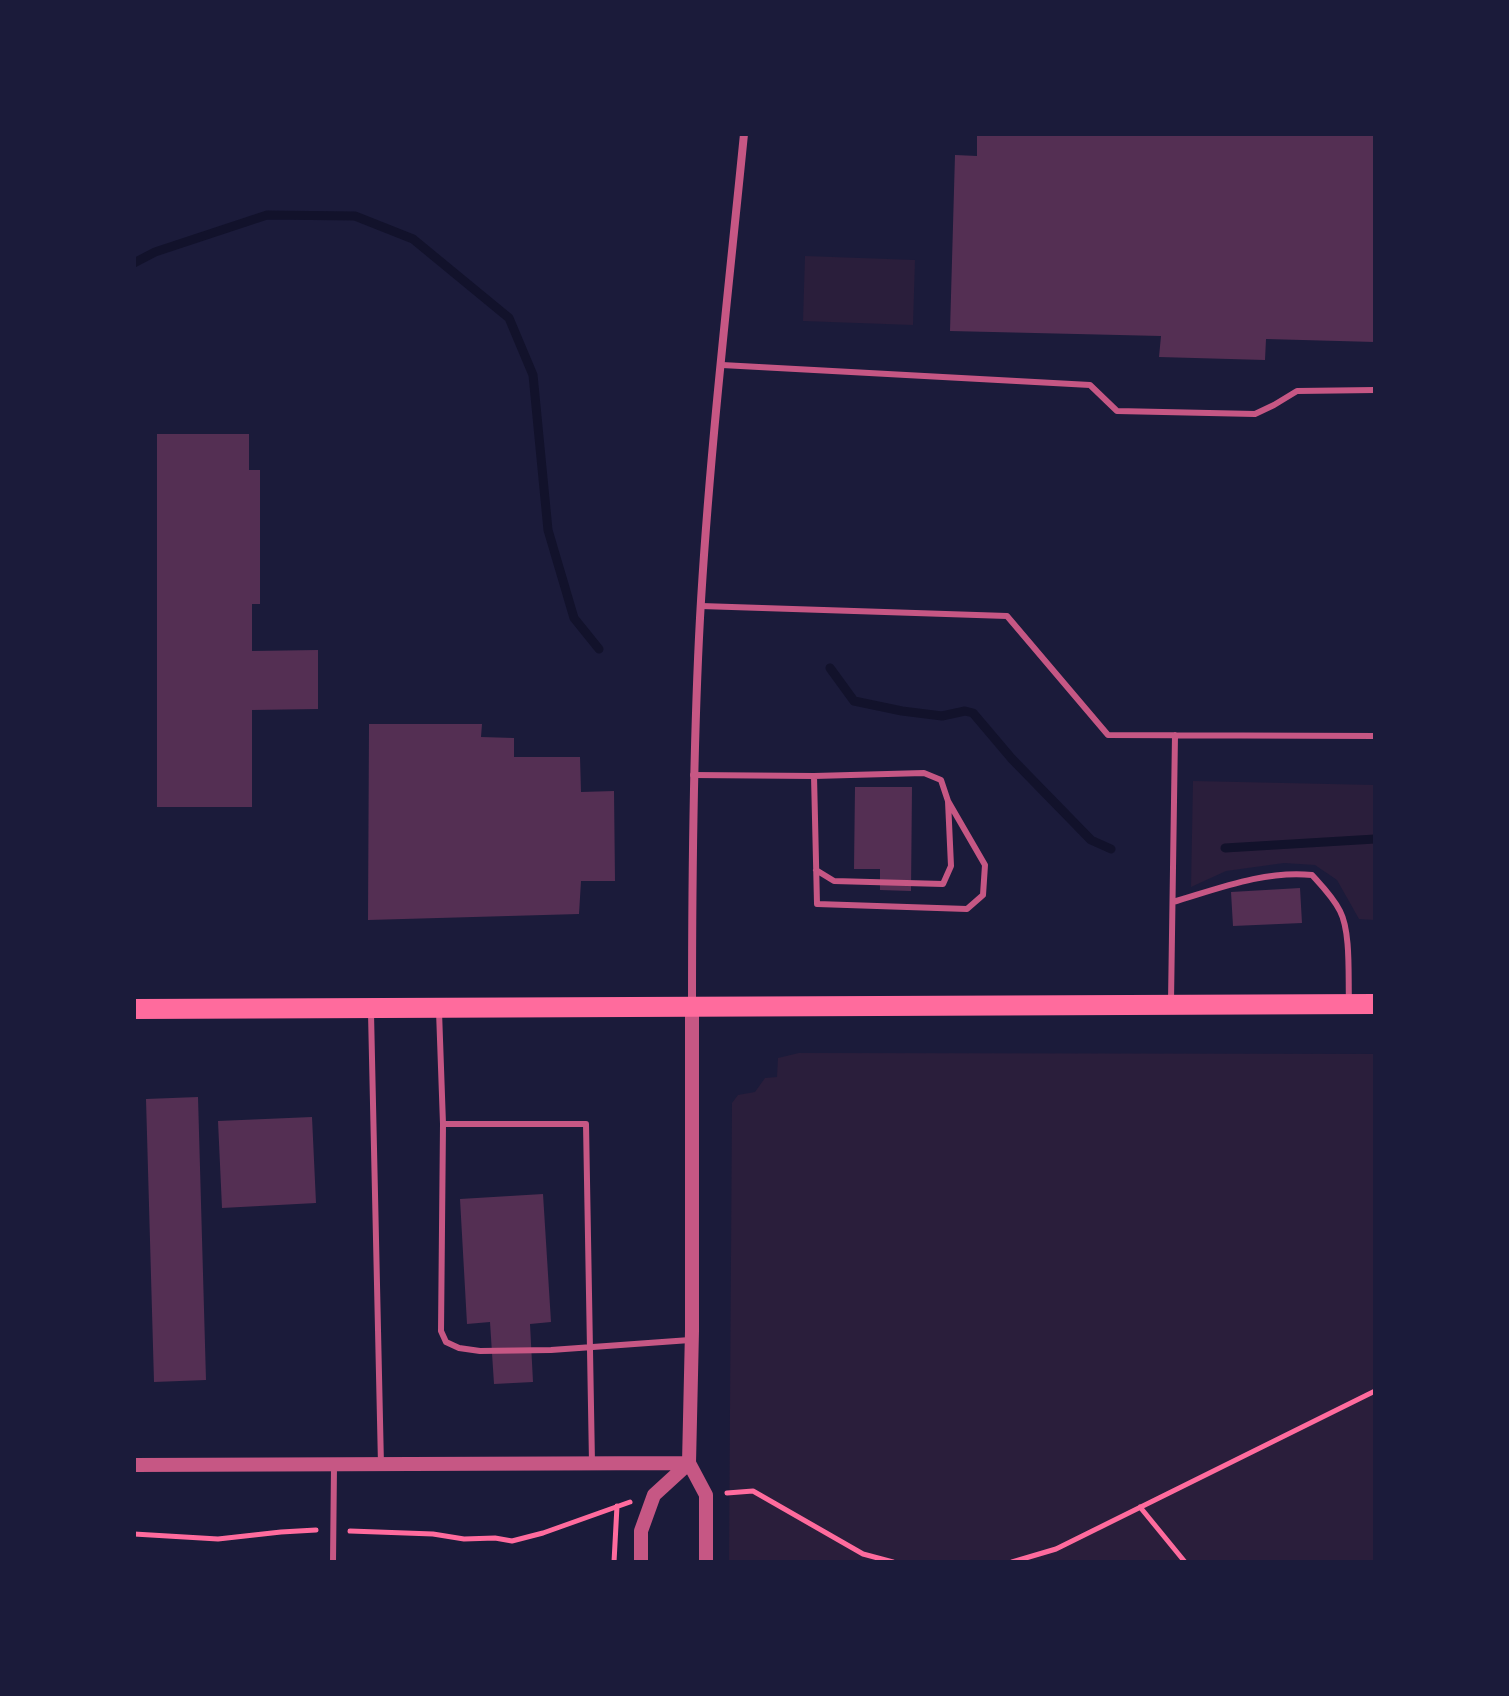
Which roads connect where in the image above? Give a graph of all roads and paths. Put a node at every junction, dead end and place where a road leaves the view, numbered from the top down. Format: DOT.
graph roads {
  1 [pos="744,134"];
  2 [pos="722,365"];
  3 [pos="1375,390"];
  4 [pos="701,606"];
  5 [pos="1175,735"];
  6 [pos="1375,736"];
  7 [pos="693,775"];
  8 [pos="814,776"];
  9 [pos="948,801"];
  10 [pos="816,870"];
  11 [pos="1173,902"];
  12 [pos="1171,1004"];
  13 [pos="1349,1004"];
  14 [pos="1375,1004"];
  15 [pos="692,1007"];
  16 [pos="371,1008"];
  17 [pos="439,1008"];
  18 [pos="134,1009"];
  19 [pos="443,1124"];
  20 [pos="692,1340"];
  21 [pos="590,1346"];
  22 [pos="1375,1391"];
  23 [pos="592,1463"];
  24 [pos="689,1463"];
  25 [pos="134,1465"];
  26 [pos="381,1465"];
  27 [pos="334,1466"];
  28 [pos="654,1495"];
  29 [pos="706,1495"];
  30 [pos="617,1506"];
  31 [pos="1140,1507"];
  32 [pos="334,1531"];
  33 [pos="134,1534"];
  34 [pos="333,1562"];
  35 [pos="614,1562"];
  36 [pos="641,1562"];
  37 [pos="706,1562"];
  38 [pos="893,1562"];
  39 [pos="1012,1562"];
  40 [pos="1185,1562"];
  1 -- 2 [label="street"];
  2 -- 3 [label="lane"];
  2 -- 4 [label="street"];
  4 -- 5 [label="lane"];
  4 -- 7 [label="street"];
  5 -- 6 [label="lane"];
  5 -- 11 [label="lane"];
  7 -- 8 [label="lane"];
  7 -- 15 [label="street"];
  8 -- 9 [label="lane"];
  8 -- 10 [label="lane"];
  9 -- 10 [label="lane"];
  9 -- 10 [label="lane"];
  11 -- 12 [label="lane"];
  11 -- 13 [label="lane"];
  12 -- 13 [label="main road"];
  12 -- 15 [label="main road"];
  13 -- 14 [label="main road"];
  15 -- 17 [label="main road"];
  15 -- 20 [label="street"];
  16 -- 17 [label="main road"];
  16 -- 18 [label="main road"];
  16 -- 26 [label="lane"];
  17 -- 19 [label="lane"];
  19 -- 21 [label="lane"];
  19 -- 21 [label="lane"];
  20 -- 21 [label="lane"];
  20 -- 24 [label="street"];
  21 -- 23 [label="lane"];
  22 -- 31 [label="path"];
  23 -- 24 [label="street"];
  23 -- 26 [label="street"];
  24 -- 28 [label="street"];
  24 -- 29 [label="street"];
  25 -- 27 [label="street"];
  26 -- 27 [label="street"];
  27 -- 32 [label="lane"];
  28 -- 30 [label="path"];
  28 -- 36 [label="street"];
  29 -- 37 [label="street"];
  29 -- 38 [label="path"];
  30 -- 32 [label="path"];
  30 -- 35 [label="path"];
  31 -- 39 [label="path"];
  31 -- 40 [label="path"];
  32 -- 33 [label="path"];
  32 -- 34 [label="lane"];
}
